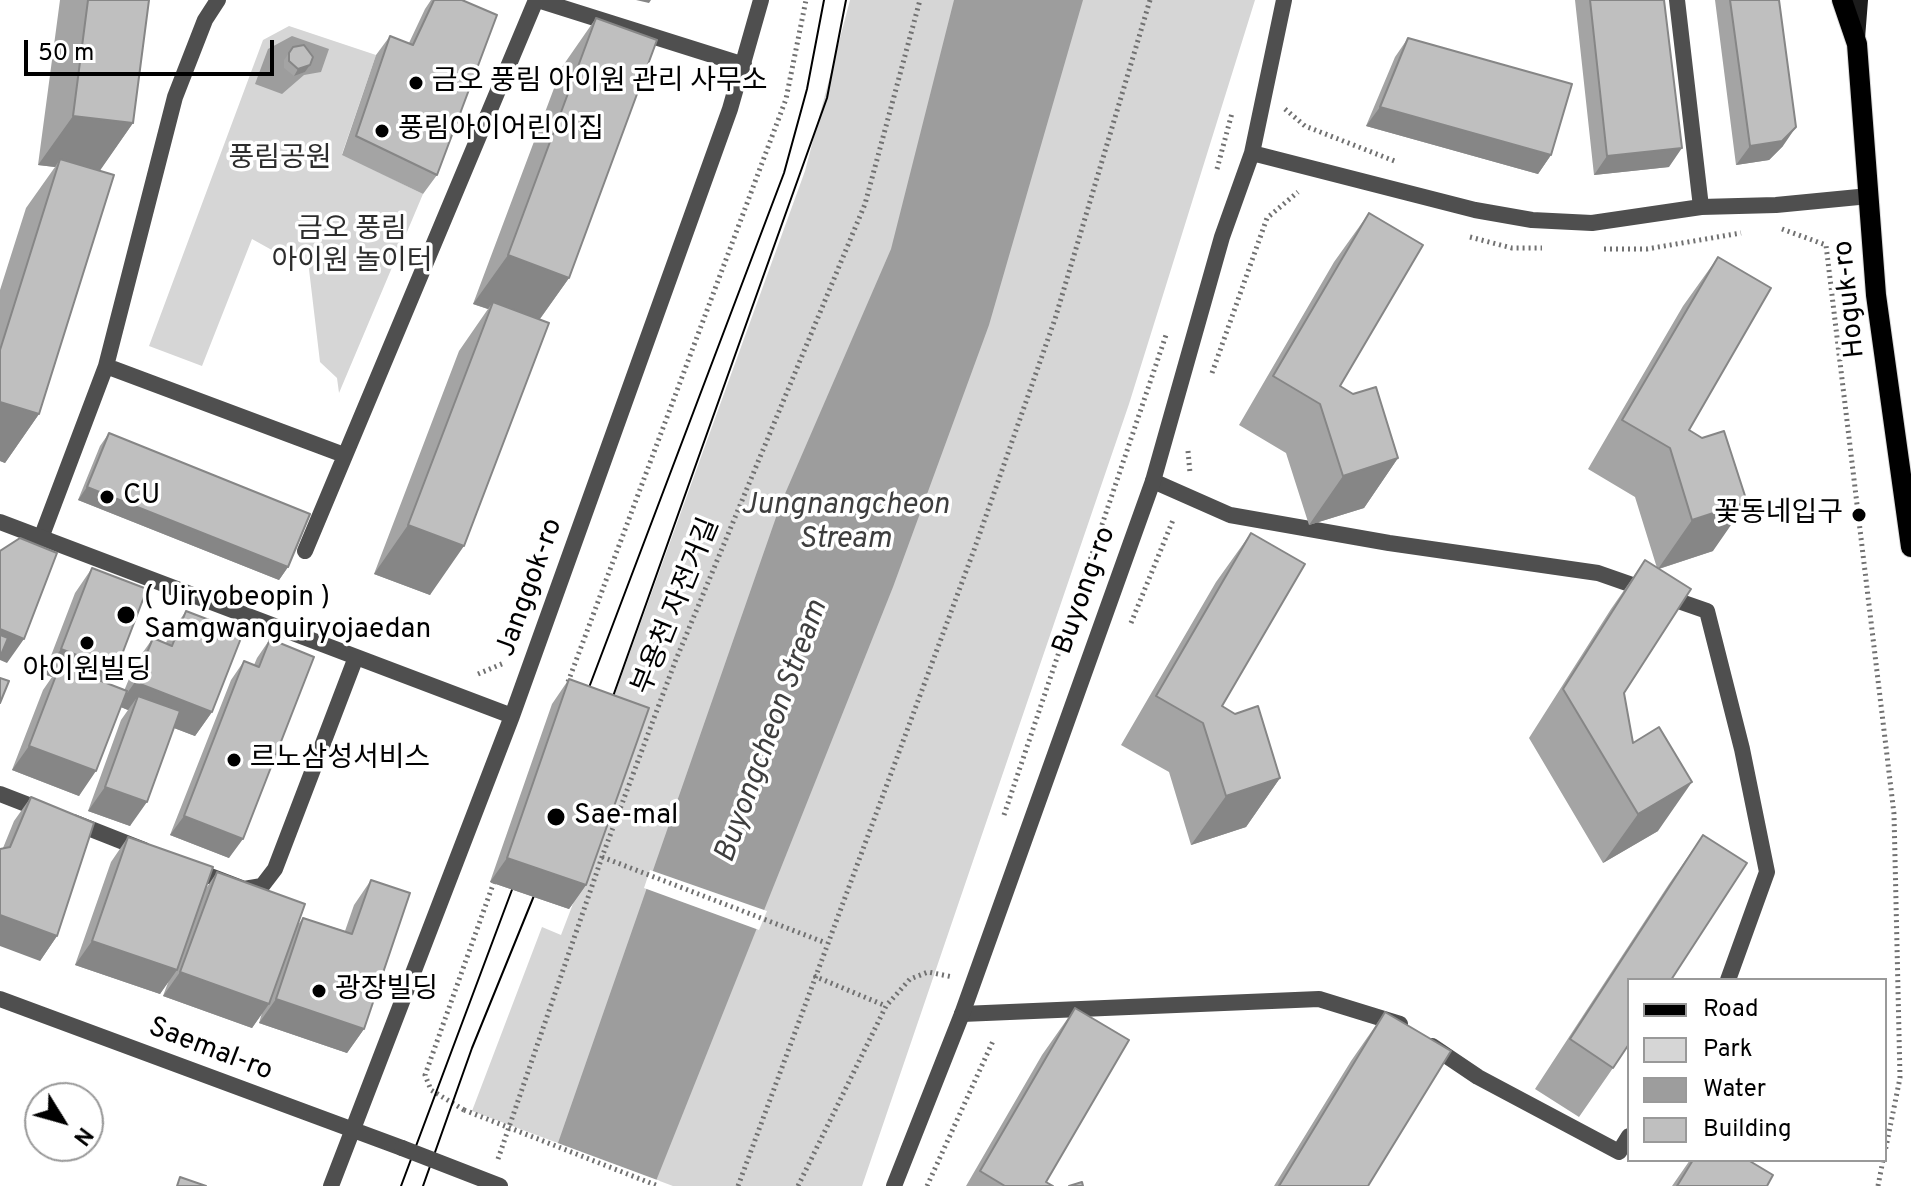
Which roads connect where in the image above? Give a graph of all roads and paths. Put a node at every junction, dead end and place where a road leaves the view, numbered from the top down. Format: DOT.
graph roads {
  1 [pos="218,0"];
  2 [pos="537,0"];
  3 [pos="761,0"];
  4 [pos="806,0"];
  5 [pos="920,0"];
  6 [pos="1150,0"];
  7 [pos="1284,0"];
  8 [pos="1677,0"];
  9 [pos="1842,0"];
  10 [pos="1860,0"];
  11 [pos="1857,44"];
  12 [pos="744,65"];
  13 [pos="1280,98"];
  14 [pos="1233,108"];
  15 [pos="1252,153"];
  16 [pos="1402,164"];
  17 [pos="1213,184"];
  18 [pos="1311,195"];
  19 [pos="1869,196"];
  20 [pos="1701,207"];
  21 [pos="1777,228"];
  22 [pos="1748,232"];
  23 [pos="1465,236"];
  24 [pos="1557,248"];
  25 [pos="1602,248"];
  26 [pos="1170,321"];
  27 [pos="106,366"];
  28 [pos="1212,374"];
  29 [pos="1188,446"];
  30 [pos="344,455"];
  31 [pos="1191,476"];
  32 [pos="1153,481"];
  33 [pos="0,522"];
  34 [pos="41,538"];
  35 [pos="1911,547"];
  36 [pos="305,551"];
  37 [pos="509,656"];
  38 [pos="356,657"];
  39 [pos="467,671"];
  40 [pos="567,685"];
  41 [pos="512,716"];
  42 [pos="0,794"];
  43 [pos="1002,821"];
  44 [pos="602,857"];
  45 [pos="498,870"];
  46 [pos="826,943"];
  47 [pos="814,976"];
  48 [pos="1729,978"];
  49 [pos="973,982"];
  50 [pos="0,999"];
  51 [pos="886,1006"];
  52 [pos="962,1014"];
  53 [pos="993,1041"];
  54 [pos="351,1129"];
  55 [pos="1627,1139"];
  56 [pos="1887,1142"];
  57 [pos="1883,1162"];
  58 [pos="497,1178"];
  59 [pos="331,1186"];
  60 [pos="658,1186"];
  61 [pos="738,1186"];
  62 [pos="798,1186"];
  63 [pos="894,1186"];
  64 [pos="927,1186"];
  65 [pos="1878,1186"];
  1 -- 27 [label="street"];
  2 -- 12 [label="street"];
  2 -- 30 [label="street"];
  3 -- 12 [label="street, Janggok-ro"];
  4 -- 40 [label="path"];
  5 -- 44 [label="path, 부용천 자전거길"];
  6 -- 46 [label="path"];
  7 -- 15 [label="street, Buyong-ro"];
  8 -- 20 [label="street"];
  9 -- 11 [label="main road, Hoguk-ro"];
  10 -- 11 [label="street, Hoguk-ro"];
  11 -- 19 [label="main road, Hoguk-ro"];
  12 -- 41 [label="street, Janggok-ro"];
  13 -- 16 [label="path"];
  14 -- 17 [label="path"];
  15 -- 20 [label="street"];
  15 -- 32 [label="street, Buyong-ro"];
  18 -- 28 [label="path"];
  19 -- 20 [label="street"];
  19 -- 35 [label="main road, Hoguk-ro"];
  21 -- 56 [label="path"];
  22 -- 25 [label="path"];
  23 -- 24 [label="path"];
  26 -- 43 [label="path"];
  27 -- 30 [label="street"];
  27 -- 34 [label="street"];
  29 -- 31 [label="path"];
  30 -- 36 [label="street"];
  32 -- 48 [label="street"];
  32 -- 49 [label="street, Buyong-ro"];
  33 -- 34 [label="street"];
  34 -- 38 [label="street"];
  37 -- 39 [label="path"];
  38 -- 41 [label="street"];
  38 -- 42 [label="street"];
  41 -- 54 [label="street, Janggok-ro"];
  44 -- 46 [label="path"];
  44 -- 58 [label="path, 부용천 자전거길"];
  45 -- 60 [label="path, bridge"];
  46 -- 47 [label="path"];
  47 -- 51 [label="path"];
  47 -- 61 [label="path"];
  49 -- 51 [label="path"];
  49 -- 52 [label="street, Buyong-ro"];
  50 -- 54 [label="street, Saemal-ro"];
  51 -- 62 [label="path"];
  52 -- 55 [label="street"];
  52 -- 63 [label="street, Buyong-ro"];
  53 -- 64 [label="path"];
  54 -- 58 [label="street, Saemal-ro, bridge"];
  54 -- 59 [label="street, Janggok-ro"];
  57 -- 65 [label="path"];
}
